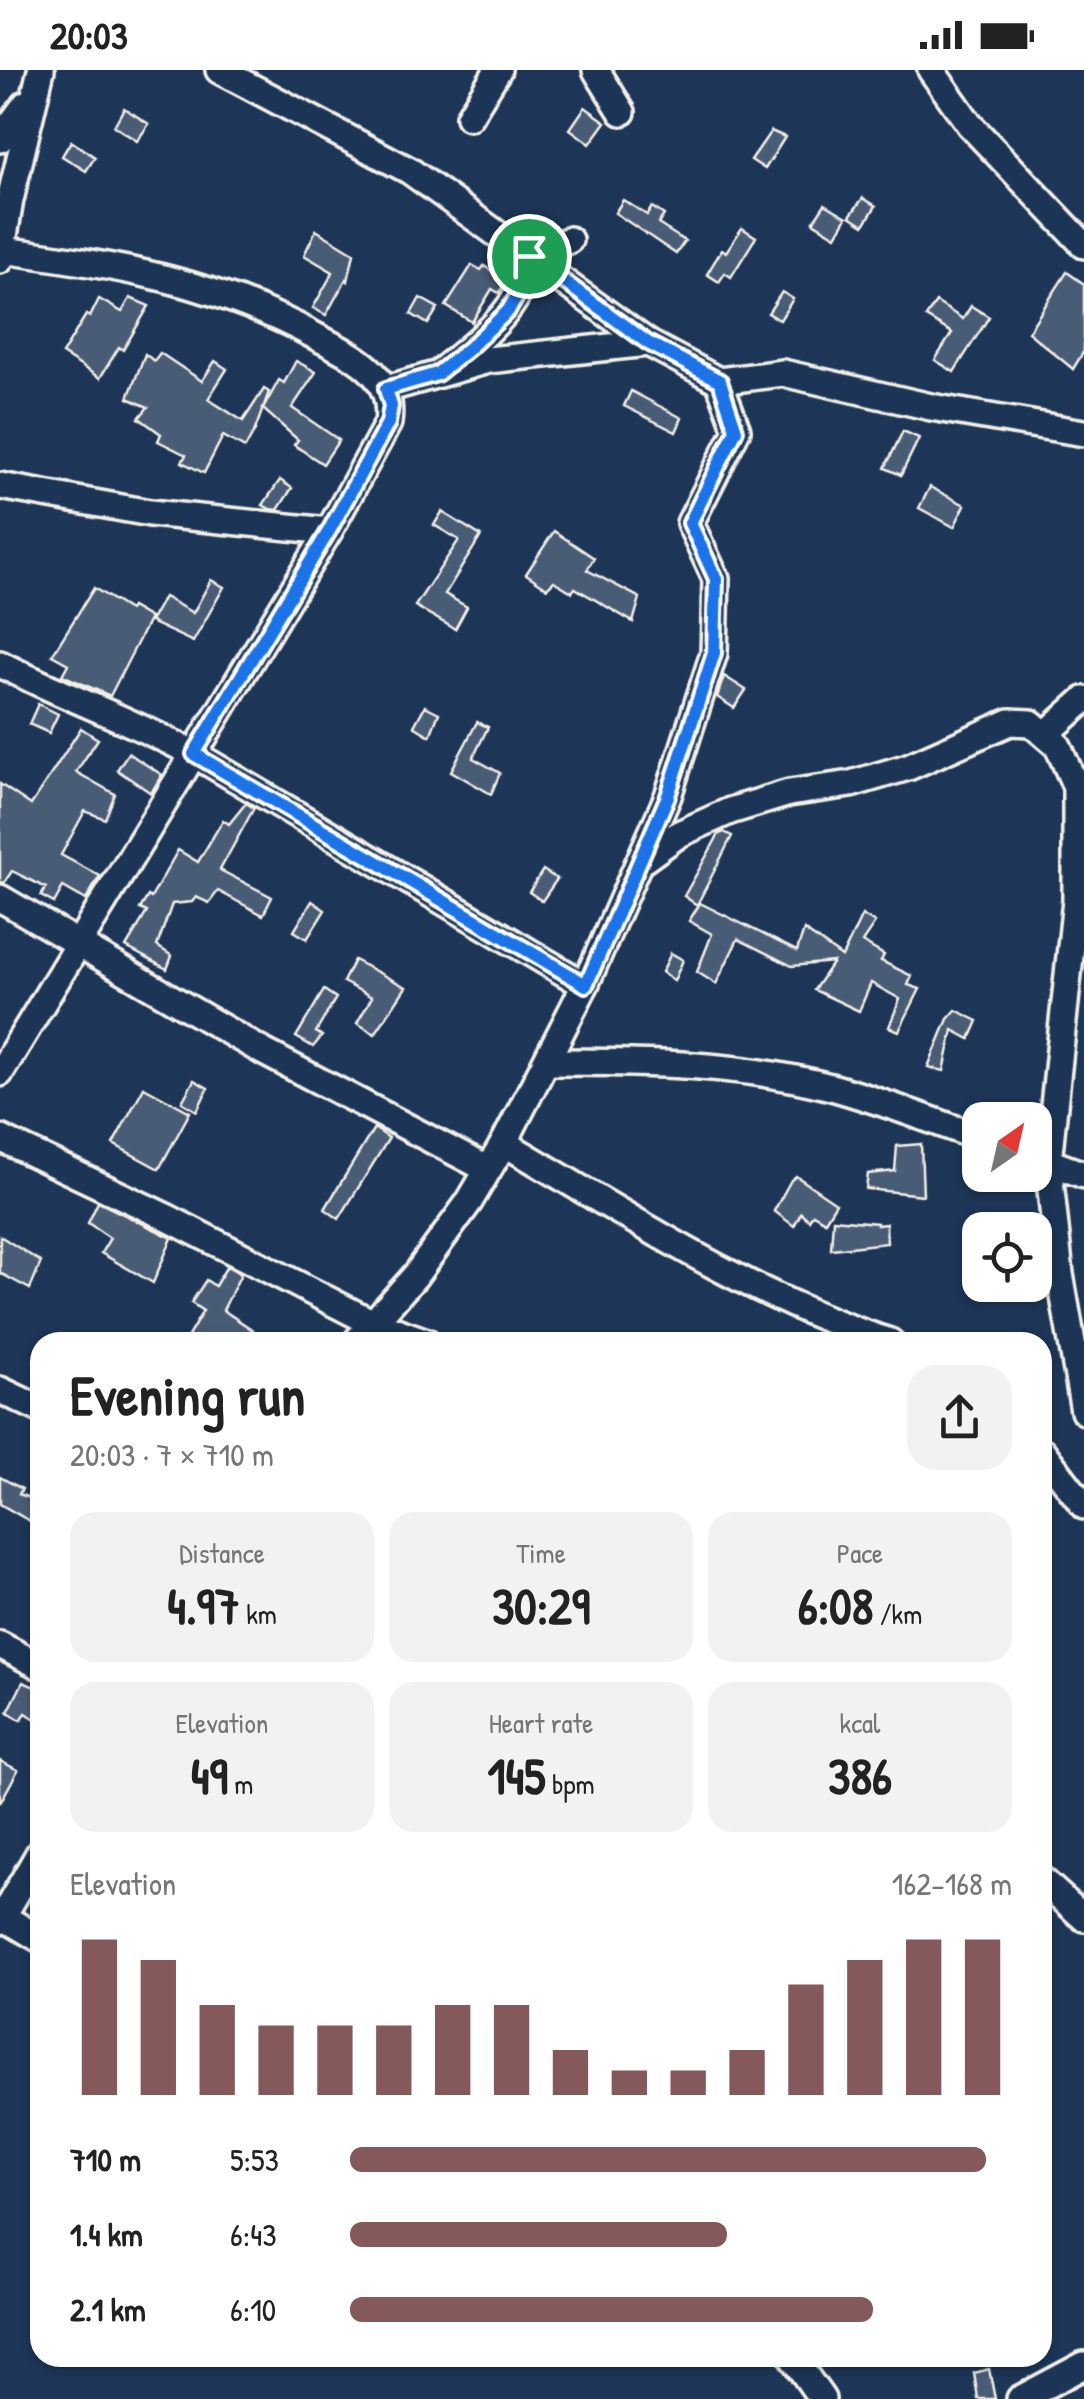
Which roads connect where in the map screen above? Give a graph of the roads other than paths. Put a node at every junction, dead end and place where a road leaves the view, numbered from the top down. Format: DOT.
graph roads {
  1 [pos="41,70"];
  2 [pos="220,70"];
  3 [pos="498,70"];
  4 [pos="596,70"];
  5 [pos="932,70"];
  6 [pos="32,96"];
  7 [pos="622,112"];
  8 [pos="469,117"];
  9 [pos="0,139"];
  10 [pos="569,240"];
  11 [pos="1084,245"];
  12 [pos="1,255"];
  13 [pos="529,256"];
  14 [pos="648,343"];
  15 [pos="437,374"];
  16 [pos="720,381"];
  17 [pos="386,389"];
  18 [pos="1084,433"];
  19 [pos="0,486"];
  20 [pos="329,531"];
  21 [pos="0,664"];
  22 [pos="1084,700"];
  23 [pos="1046,734"];
  24 [pos="194,754"];
  25 [pos="640,863"];
  26 [pos="0,898"];
  27 [pos="82,944"];
  28 [pos="586,985"];
  29 [pos="547,1062"];
  30 [pos="0,1073"];
  31 [pos="1050,1102"];
  32 [pos="962,1132"];
  33 [pos="0,1138"];
  34 [pos="504,1143"];
  35 [pos="1052,1164"];
  36 [pos="487,1169"];
  37 [pos="1084,1175"];
  38 [pos="1047,1192"];
  39 [pos="364,1332"];
  40 [pos="859,1332"];
  41 [pos="0,1390"];
  42 [pos="30,1404"];
  43 [pos="1084,1412"];
  44 [pos="1052,1464"];
  45 [pos="1084,1506"];
  46 [pos="0,1645"];
  47 [pos="30,1661"];
  48 [pos="30,1869"];
  49 [pos="1052,1889"];
  50 [pos="1,1917"];
  51 [pos="1084,1918"];
  52 [pos="30,1933"];
  53 [pos="1084,2364"];
  54 [pos="799,2367"];
  55 [pos="822,2399"];
  56 [pos="1020,2399"];
  1 -- 6 [label="street"];
  2 -- 13 [label="street"];
  3 -- 8 [label="street"];
  4 -- 7 [label="street"];
  5 -- 11 [label="street"];
  6 -- 9 [label="street"];
  6 -- 12 [label="street"];
  10 -- 13 [label="street"];
  12 -- 17 [label="street"];
  13 -- 14 [label="street"];
  13 -- 15 [label="street"];
  14 -- 15 [label="street"];
  14 -- 16 [label="street"];
  15 -- 17 [label="street"];
  16 -- 18 [label="street"];
  16 -- 25 [label="street"];
  17 -- 20 [label="street"];
  19 -- 20 [label="street"];
  20 -- 24 [label="street"];
  21 -- 24 [label="street"];
  22 -- 23 [label="street"];
  23 -- 25 [label="street"];
  23 -- 31 [label="street"];
  24 -- 27 [label="street"];
  24 -- 28 [label="street"];
  25 -- 28 [label="street"];
  26 -- 27 [label="street"];
  27 -- 30 [label="street"];
  27 -- 36 [label="street"];
  28 -- 29 [label="street"];
  29 -- 32 [label="street"];
  29 -- 34 [label="street"];
  33 -- 39 [label="street"];
  34 -- 36 [label="street"];
  34 -- 40 [label="street"];
  35 -- 37 [label="street"];
  36 -- 39 [label="street"];
  38 -- 43 [label="street"];
  41 -- 42 [label="street"];
  44 -- 45 [label="street"];
  46 -- 47 [label="street"];
  48 -- 50 [label="street"];
  49 -- 51 [label="street"];
  50 -- 52 [label="street"];
  53 -- 56 [label="street"];
  54 -- 55 [label="street"];
}
